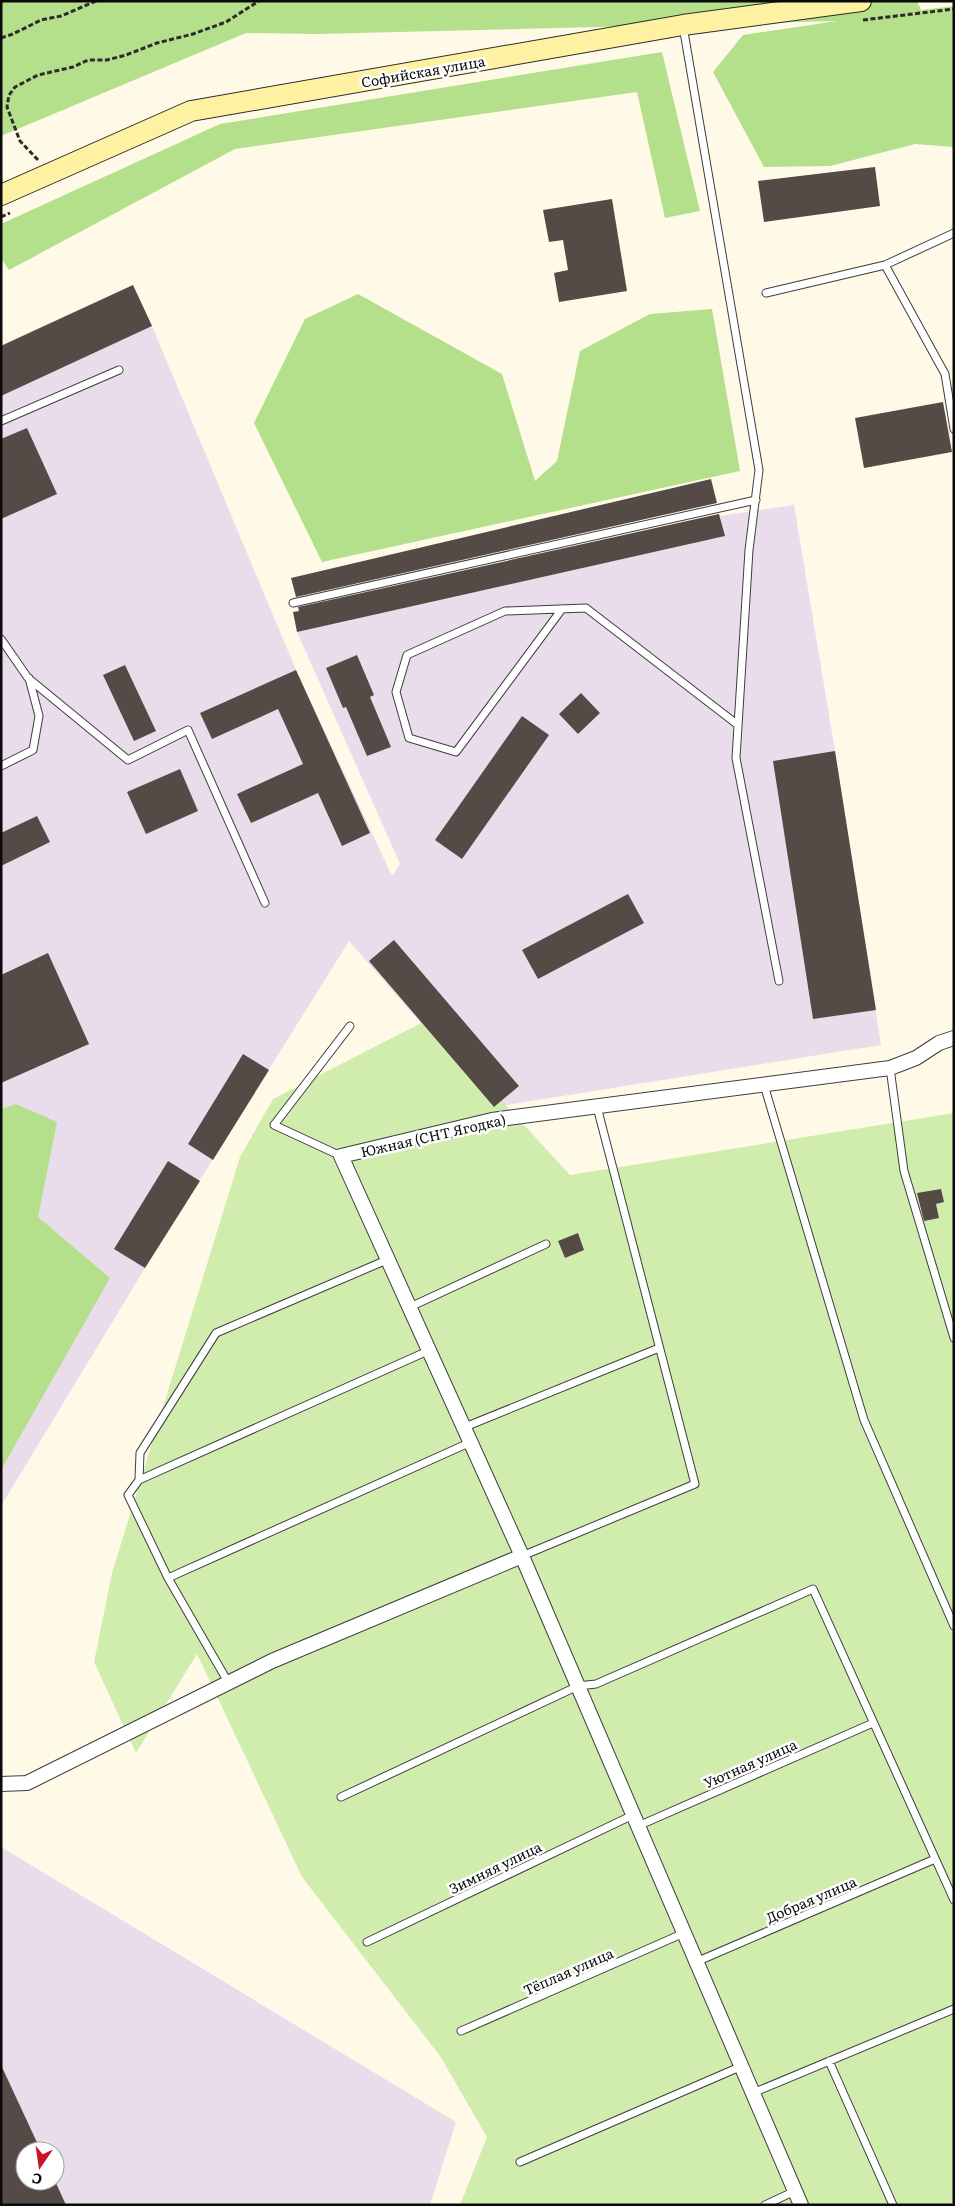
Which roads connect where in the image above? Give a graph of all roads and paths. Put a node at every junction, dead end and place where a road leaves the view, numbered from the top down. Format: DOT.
graph roads {
  1 [pos="96,1"];
  2 [pos="259,1"];
  3 [pos="861,1"];
  4 [pos="954,9"];
  5 [pos="855,22"];
  6 [pos="683,25"];
  7 [pos="1,38"];
  8 [pos="56,171"];
  9 [pos="6,204"];
  10 [pos="1,216"];
  11 [pos="954,233"];
  12 [pos="885,265"];
  13 [pos="766,292"];
  14 [pos="119,370"];
  15 [pos="1,421"];
  16 [pos="954,429"];
  17 [pos="756,500"];
  18 [pos="293,603"];
  19 [pos="562,609"];
  20 [pos="1,639"];
  21 [pos="28,678"];
  22 [pos="738,725"];
  23 [pos="1,766"];
  24 [pos="265,903"];
  25 [pos="779,981"];
  26 [pos="350,1026"];
  27 [pos="954,1038"];
  28 [pos="890,1068"];
  29 [pos="764,1085"];
  30 [pos="597,1106"];
  31 [pos="341,1156"];
  32 [pos="546,1244"];
  33 [pos="388,1259"];
  34 [pos="410,1307"];
  35 [pos="954,1338"];
  36 [pos="659,1348"];
  37 [pos="430,1350"];
  38 [pos="465,1427"];
  39 [pos="471,1442"];
  40 [pos="139,1480"];
  41 [pos="522,1556"];
  42 [pos="168,1578"];
  43 [pos="954,1626"];
  44 [pos="228,1682"];
  45 [pos="578,1686"];
  46 [pos="873,1723"];
  47 [pos="1,1784"];
  48 [pos="341,1797"];
  49 [pos="635,1820"];
  50 [pos="935,1858"];
  51 [pos="954,1900"];
  52 [pos="685,1933"];
  53 [pos="367,1942"];
  54 [pos="696,1962"];
  55 [pos="954,2009"];
  56 [pos="461,2031"];
  57 [pos="829,2061"];
  58 [pos="742,2066"];
  59 [pos="753,2093"];
  60 [pos="520,2162"];
  61 [pos="795,2191"];
  62 [pos="764,2205"];
  63 [pos="801,2205"];
  64 [pos="892,2205"];
  1 -- 7 [label="path"];
  2 -- 8 [label="path"];
  3 -- 6 [label="main road, Софийская улица"];
  4 -- 5 [label="path"];
  6 -- 8 [label="main road, Софийская улица"];
  6 -- 17 [label="lane"];
  8 -- 9 [label="main road, Софийская улица"];
  9 -- 10 [label="path"];
  11 -- 12 [label="lane"];
  12 -- 13 [label="lane"];
  12 -- 16 [label="lane"];
  14 -- 15 [label="lane"];
  17 -- 18 [label="lane"];
  17 -- 22 [label="lane"];
  19 -- 19 [label="lane"];
  19 -- 22 [label="lane"];
  20 -- 21 [label="lane"];
  21 -- 23 [label="lane"];
  21 -- 24 [label="lane"];
  22 -- 25 [label="lane"];
  26 -- 31 [label="lane"];
  27 -- 28 [label="street, Южная (СНТ Ягодка)"];
  28 -- 29 [label="street, Южная (СНТ Ягодка)"];
  28 -- 35 [label="lane"];
  29 -- 30 [label="street, Южная (СНТ Ягодка)"];
  29 -- 43 [label="lane"];
  30 -- 31 [label="street, Южная (СНТ Ягодка)"];
  30 -- 36 [label="lane"];
  31 -- 33 [label="street, Южная (СНТ Ягодка)"];
  32 -- 34 [label="lane"];
  33 -- 34 [label="street, Южная (СНТ Ягодка)"];
  33 -- 40 [label="lane"];
  34 -- 37 [label="street, Южная (СНТ Ягодка)"];
  36 -- 38 [label="lane"];
  36 -- 41 [label="lane"];
  37 -- 38 [label="street, Южная (СНТ Ягодка)"];
  37 -- 40 [label="lane"];
  38 -- 39 [label="street, Южная (СНТ Ягодка)"];
  39 -- 41 [label="street, Южная (СНТ Ягодка)"];
  39 -- 42 [label="lane"];
  40 -- 42 [label="lane"];
  41 -- 44 [label="street"];
  41 -- 45 [label="street, Южная (СНТ Ягодка)"];
  42 -- 44 [label="lane"];
  44 -- 47 [label="street"];
  45 -- 46 [label="lane"];
  45 -- 48 [label="lane"];
  45 -- 49 [label="street, Южная (СНТ Ягодка)"];
  46 -- 49 [label="lane, Уютная улица"];
  46 -- 50 [label="lane"];
  49 -- 52 [label="street, Южная (СНТ Ягодка)"];
  49 -- 53 [label="lane, Зимняя улица"];
  50 -- 51 [label="lane"];
  50 -- 54 [label="lane, Добрая улица"];
  52 -- 54 [label="street, Южная (СНТ Ягодка)"];
  52 -- 56 [label="lane, Тёплая улица"];
  54 -- 58 [label="street, Южная (СНТ Ягодка)"];
  55 -- 57 [label="lane"];
  57 -- 59 [label="lane"];
  57 -- 64 [label="lane"];
  58 -- 59 [label="street, Южная (СНТ Ягодка)"];
  58 -- 60 [label="lane"];
  59 -- 61 [label="street, Южная (СНТ Ягодка)"];
  61 -- 62 [label="lane"];
  61 -- 63 [label="street, Южная (СНТ Ягодка)"];
}
